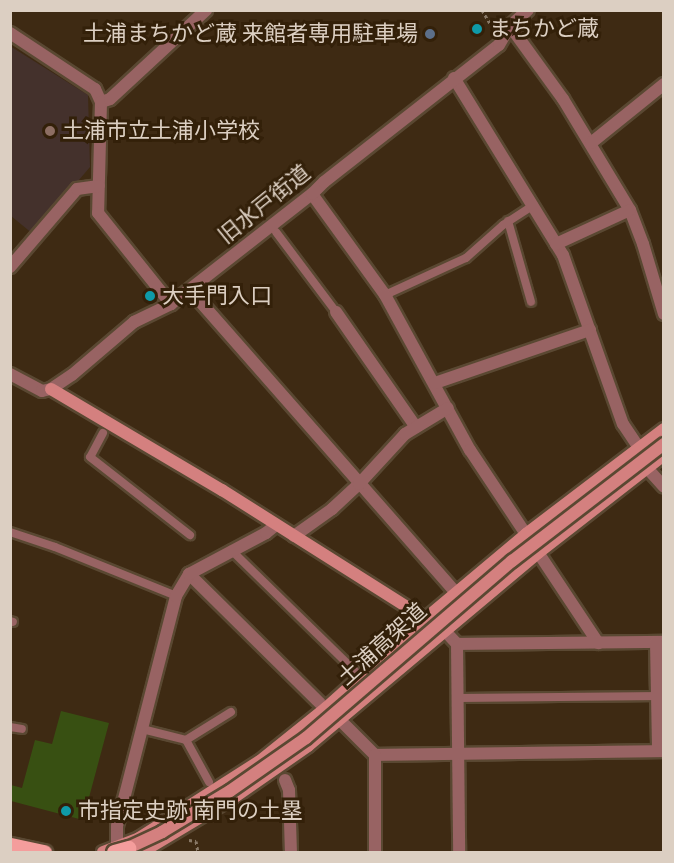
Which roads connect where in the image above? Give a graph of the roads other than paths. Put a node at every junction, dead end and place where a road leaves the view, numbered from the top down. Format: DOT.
graph roads {
  1 [pos="206,10"];
  2 [pos="528,10"];
  3 [pos="510,26"];
  4 [pos="10,33"];
  5 [pos="454,78"];
  6 [pos="663,84"];
  7 [pos="101,102"];
  8 [pos="591,143"];
  9 [pos="99,186"];
  10 [pos="312,194"];
  11 [pos="534,204"];
  12 [pos="630,210"];
  13 [pos="508,221"];
  14 [pos="276,232"];
  15 [pos="556,244"];
  16 [pos="10,267"];
  17 [pos="190,290"];
  18 [pos="385,295"];
  19 [pos="531,302"];
  20 [pos="171,304"];
  21 [pos="336,312"];
  22 [pos="663,314"];
  23 [pos="590,330"];
  24 [pos="10,374"];
  25 [pos="435,383"];
  26 [pos="51,389"];
  27 [pos="448,408"];
  28 [pos="416,427"];
  29 [pos="663,429"];
  30 [pos="103,433"];
  31 [pos="663,444"];
  32 [pos="639,448"];
  33 [pos="663,455"];
  34 [pos="647,468"];
  35 [pos="359,484"];
  36 [pos="663,487"];
  37 [pos="276,525"];
  38 [pos="10,532"];
  39 [pos="526,534"];
  40 [pos="190,535"];
  41 [pos="294,536"];
  42 [pos="231,550"];
  43 [pos="538,553"];
  44 [pos="189,574"];
  45 [pos="456,593"];
  46 [pos="176,596"];
  47 [pos="426,618"];
  48 [pos="444,630"];
  49 [pos="597,642"];
  50 [pos="660,642"];
  51 [pos="457,644"];
  52 [pos="355,671"];
  53 [pos="657,696"];
  54 [pos="463,698"];
  55 [pos="320,703"];
  56 [pos="231,712"];
  57 [pos="341,721"];
  58 [pos="10,727"];
  59 [pos="22,729"];
  60 [pos="142,729"];
  61 [pos="186,740"];
  62 [pos="661,751"];
  63 [pos="458,752"];
  64 [pos="375,755"];
  65 [pos="285,780"];
  66 [pos="209,782"];
  67 [pos="10,845"];
  68 [pos="124,850"];
  69 [pos="44,852"];
  70 [pos="103,852"];
  71 [pos="291,852"];
  72 [pos="375,852"];
  73 [pos="459,852"];
  1 -- 7 [label="street"];
  2 -- 3 [label="street, 旧水戸街道"];
  3 -- 5 [label="street, 旧水戸街道"];
  3 -- 8 [label="street"];
  4 -- 7 [label="street"];
  5 -- 10 [label="street, 旧水戸街道"];
  5 -- 11 [label="street"];
  6 -- 8 [label="street"];
  7 -- 9 [label="street"];
  8 -- 12 [label="street"];
  9 -- 16 [label="street"];
  9 -- 20 [label="street"];
  10 -- 17 [label="street, 旧水戸街道"];
  10 -- 18 [label="street"];
  11 -- 13 [label="lane"];
  11 -- 15 [label="street"];
  12 -- 15 [label="street"];
  12 -- 22 [label="street"];
  13 -- 18 [label="lane"];
  13 -- 19 [label="lane"];
  14 -- 21 [label="lane"];
  15 -- 23 [label="street"];
  17 -- 20 [label="street, 旧水戸街道"];
  17 -- 35 [label="street"];
  18 -- 25 [label="street"];
  20 -- 26 [label="street, 旧水戸街道"];
  21 -- 28 [label="street"];
  23 -- 25 [label="street"];
  23 -- 32 [label="street"];
  24 -- 26 [label="street"];
  25 -- 27 [label="street"];
  26 -- 37 [label="street"];
  27 -- 28 [label="street"];
  27 -- 39 [label="street"];
  28 -- 35 [label="street"];
  29 -- 32 [label="street"];
  30 -- 40 [label="lane"];
  31 -- 68 [label="street, 土浦高架道, bridge"];
  32 -- 34 [label="street"];
  32 -- 39 [label="street"];
  33 -- 34 [label="street"];
  34 -- 36 [label="street"];
  34 -- 43 [label="street"];
  35 -- 41 [label="street"];
  35 -- 45 [label="street"];
  37 -- 41 [label="street"];
  37 -- 42 [label="street"];
  38 -- 46 [label="lane"];
  39 -- 43 [label="street"];
  39 -- 45 [label="street"];
  41 -- 47 [label="street"];
  42 -- 44 [label="street"];
  42 -- 52 [label="lane"];
  43 -- 48 [label="street"];
  43 -- 49 [label="street"];
  44 -- 46 [label="street"];
  44 -- 55 [label="street"];
  45 -- 47 [label="street"];
  46 -- 60 [label="street"];
  47 -- 48 [label="street"];
  47 -- 68 [label="street"];
  48 -- 51 [label="street"];
  48 -- 57 [label="street"];
  49 -- 50 [label="street"];
  49 -- 51 [label="street"];
  50 -- 53 [label="street"];
  51 -- 63 [label="street"];
  53 -- 54 [label="lane"];
  53 -- 62 [label="street"];
  56 -- 61 [label="lane"];
  57 -- 64 [label="street"];
  57 -- 68 [label="street"];
  58 -- 59 [label="lane"];
  60 -- 61 [label="lane"];
  60 -- 68 [label="street"];
  61 -- 66 [label="lane"];
  62 -- 63 [label="street"];
  63 -- 64 [label="street"];
  63 -- 73 [label="street"];
  64 -- 72 [label="street"];
  65 -- 71 [label="street"];
  67 -- 69 [label="main road"];
  68 -- 70 [label="street"];
}
